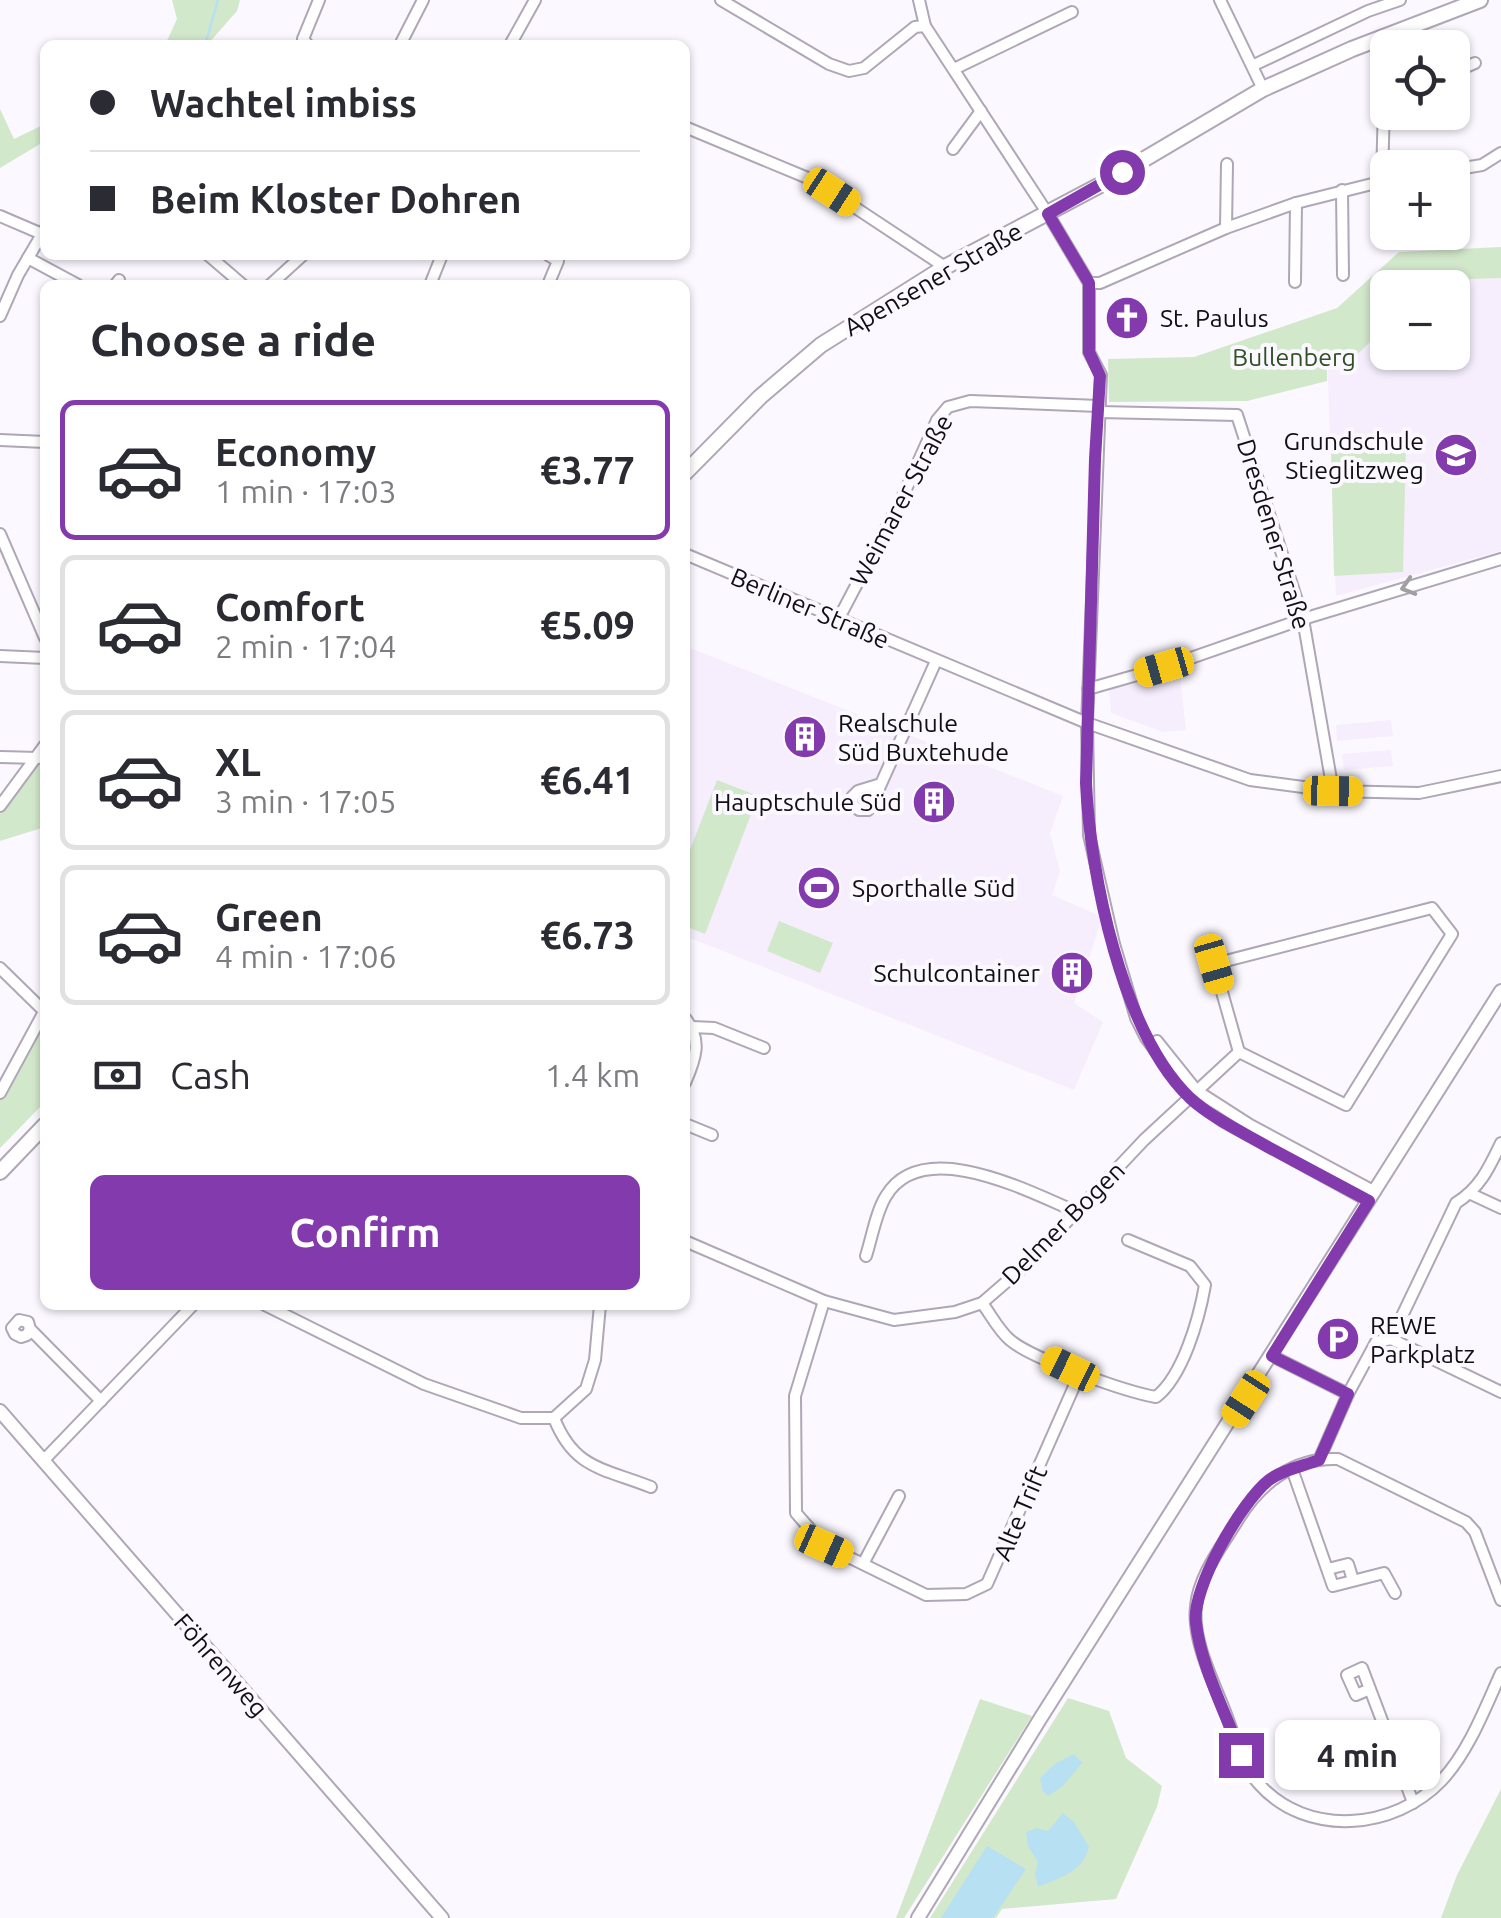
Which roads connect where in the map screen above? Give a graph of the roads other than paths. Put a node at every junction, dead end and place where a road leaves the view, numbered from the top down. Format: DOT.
graph roads {
  1 [pos="318,0"];
  2 [pos="423,0"];
  3 [pos="535,0"];
  4 [pos="721,0"];
  5 [pos="919,0"];
  6 [pos="1220,0"];
  7 [pos="1400,0"];
  8 [pos="1480,0"];
  9 [pos="1366,6"];
  10 [pos="1072,12"];
  11 [pos="926,26"];
  12 [pos="304,40"];
  13 [pos="403,40"];
  14 [pos="513,40"];
  15 [pos="1475,63"];
  16 [pos="1254,65"];
  17 [pos="1470,65"];
  18 [pos="954,69"];
  19 [pos="1264,89"];
  20 [pos="981,110"];
  21 [pos="690,129"];
  22 [pos="953,150"];
  23 [pos="1501,153"];
  24 [pos="1228,164"];
  25 [pos="1470,167"];
  26 [pos="1370,183"];
  27 [pos="1342,190"];
  28 [pos="1296,203"];
  29 [pos="1048,214"];
  30 [pos="0,216"];
  31 [pos="1226,228"];
  32 [pos="40,230"];
  33 [pos="40,236"];
  34 [pos="28,258"];
  35 [pos="214,260"];
  36 [pos="298,260"];
  37 [pos="945,266"];
  38 [pos="1342,275"];
  39 [pos="69,280"];
  40 [pos="236,280"];
  41 [pos="276,280"];
  42 [pos="1295,282"];
  43 [pos="1089,283"];
  44 [pos="0,316"];
  45 [pos="1099,409"];
  46 [pos="0,440"];
  47 [pos="40,442"];
  48 [pos="690,468"];
  49 [pos="0,534"];
  50 [pos="690,556"];
  51 [pos="1501,560"];
  52 [pos="1303,619"];
  53 [pos="838,620"];
  54 [pos="40,626"];
  55 [pos="0,656"];
  56 [pos="40,658"];
  57 [pos="936,661"];
  58 [pos="1088,689"];
  59 [pos="1087,723"];
  60 [pos="40,754"];
  61 [pos="0,757"];
  62 [pos="38,758"];
  63 [pos="1501,776"];
  64 [pos="881,784"];
  65 [pos="1333,791"];
  66 [pos="0,806"];
  67 [pos="0,968"];
  68 [pos="10,977"];
  69 [pos="0,986"];
  70 [pos="1501,991"];
  71 [pos="40,1006"];
  72 [pos="40,1020"];
  73 [pos="690,1023"];
  74 [pos="690,1029"];
  75 [pos="764,1048"];
  76 [pos="1239,1052"];
  77 [pos="690,1071"];
  78 [pos="0,1093"];
  79 [pos="1194,1094"];
  80 [pos="690,1126"];
  81 [pos="40,1130"];
  82 [pos="712,1134"];
  83 [pos="1501,1143"];
  84 [pos="0,1172"];
  85 [pos="1471,1194"];
  86 [pos="1372,1197"];
  87 [pos="1501,1208"];
  88 [pos="1074,1211"];
  89 [pos="1128,1240"];
  90 [pos="690,1243"];
  91 [pos="866,1256"];
  92 [pos="824,1301"];
  93 [pos="982,1303"];
  94 [pos="188,1310"];
  95 [pos="274,1310"];
  96 [pos="600,1310"];
  97 [pos="0,1318"];
  98 [pos="1391,1339"];
  99 [pos="1272,1356"];
  100 [pos="1080,1373"];
  101 [pos="1501,1392"];
  102 [pos="1348,1394"];
  103 [pos="101,1401"];
  104 [pos="0,1411"];
  105 [pos="554,1418"];
  106 [pos="1319,1460"];
  107 [pos="44,1461"];
  108 [pos="1292,1469"];
  109 [pos="651,1486"];
  110 [pos="899,1496"];
  111 [pos="864,1562"];
  112 [pos="1328,1569"];
  113 [pos="1353,1580"];
  114 [pos="1395,1592"];
  115 [pos="1501,1600"];
  116 [pos="1362,1668"];
  117 [pos="1501,1673"];
  118 [pos="1413,1803"];
  119 [pos="442,1918"];
  120 [pos="918,1918"];
  1 -- 12 [label="street"];
  2 -- 13 [label="street"];
  3 -- 14 [label="street"];
  4 -- 11 [label="street"];
  5 -- 11 [label="street"];
  6 -- 16 [label="street"];
  7 -- 9 [label="street"];
  8 -- 19 [label="main road, Apensener Straße"];
  9 -- 16 [label="street"];
  10 -- 18 [label="street"];
  11 -- 18 [label="street"];
  15 -- 17 [label="street"];
  16 -- 19 [label="street"];
  18 -- 20 [label="street"];
  19 -- 29 [label="main road, Apensener Straße"];
  20 -- 22 [label="street"];
  20 -- 29 [label="street"];
  21 -- 37 [label="street"];
  23 -- 25 [label="street"];
  24 -- 31 [label="street"];
  26 -- 27 [label="street"];
  27 -- 28 [label="street"];
  27 -- 38 [label="street"];
  28 -- 31 [label="street"];
  28 -- 42 [label="street"];
  29 -- 37 [label="main road, Apensener Straße"];
  29 -- 43 [label="street"];
  30 -- 32 [label="street"];
  31 -- 43 [label="street"];
  33 -- 34 [label="street"];
  34 -- 39 [label="street"];
  34 -- 44 [label="street"];
  35 -- 40 [label="street"];
  36 -- 41 [label="street"];
  37 -- 48 [label="main road, Apensener Straße"];
  43 -- 45 [label="street"];
  45 -- 52 [label="street, Dresdener Straße"];
  45 -- 53 [label="street, Weimarer Straße"];
  45 -- 58 [label="street"];
  46 -- 47 [label="street"];
  49 -- 54 [label="street"];
  50 -- 53 [label="street, Berliner Straße"];
  51 -- 52 [label="street, one-way"];
  52 -- 58 [label="street"];
  52 -- 65 [label="street, Dresdener Straße"];
  53 -- 57 [label="street, Berliner Straße"];
  55 -- 56 [label="street"];
  57 -- 59 [label="street, Berliner Straße"];
  57 -- 64 [label="street"];
  58 -- 59 [label="street"];
  59 -- 65 [label="street, Berliner Straße"];
  59 -- 79 [label="street"];
  60 -- 62 [label="street"];
  61 -- 62 [label="street"];
  62 -- 66 [label="street"];
  63 -- 65 [label="street, Berliner Straße"];
  67 -- 68 [label="street"];
  68 -- 69 [label="street"];
  68 -- 71 [label="street"];
  70 -- 86 [label="street"];
  72 -- 78 [label="street"];
  73 -- 75 [label="street"];
  74 -- 77 [label="street"];
  76 -- 76 [label="street"];
  76 -- 79 [label="street, Delmer Bogen"];
  79 -- 86 [label="street"];
  79 -- 88 [label="street, Delmer Bogen"];
  80 -- 82 [label="street"];
  81 -- 84 [label="main road"];
  83 -- 85 [label="street"];
  85 -- 87 [label="street"];
  85 -- 98 [label="street"];
  86 -- 99 [label="street"];
  88 -- 91 [label="street"];
  88 -- 93 [label="street, Delmer Bogen"];
  89 -- 100 [label="street"];
  90 -- 92 [label="street, Delmer Bogen"];
  92 -- 93 [label="street, Delmer Bogen"];
  92 -- 111 [label="street, Alte Trift"];
  93 -- 100 [label="street"];
  94 -- 103 [label="street"];
  95 -- 105 [label="street"];
  96 -- 105 [label="street"];
  97 -- 103 [label="street"];
  98 -- 101 [label="street"];
  98 -- 102 [label="street"];
  99 -- 102 [label="street"];
  99 -- 120 [label="street"];
  100 -- 111 [label="street, Alte Trift"];
  102 -- 106 [label="street"];
  103 -- 107 [label="street"];
  104 -- 107 [label="street, Föhrenweg"];
  105 -- 109 [label="street"];
  106 -- 108 [label="street"];
  106 -- 115 [label="street"];
  107 -- 119 [label="street, Föhrenweg"];
  108 -- 112 [label="street"];
  108 -- 118 [label="street"];
  110 -- 111 [label="street"];
  112 -- 113 [label="street"];
  112 -- 113 [label="street"];
  113 -- 114 [label="street"];
  116 -- 118 [label="street"];
  117 -- 118 [label="street"];
}
